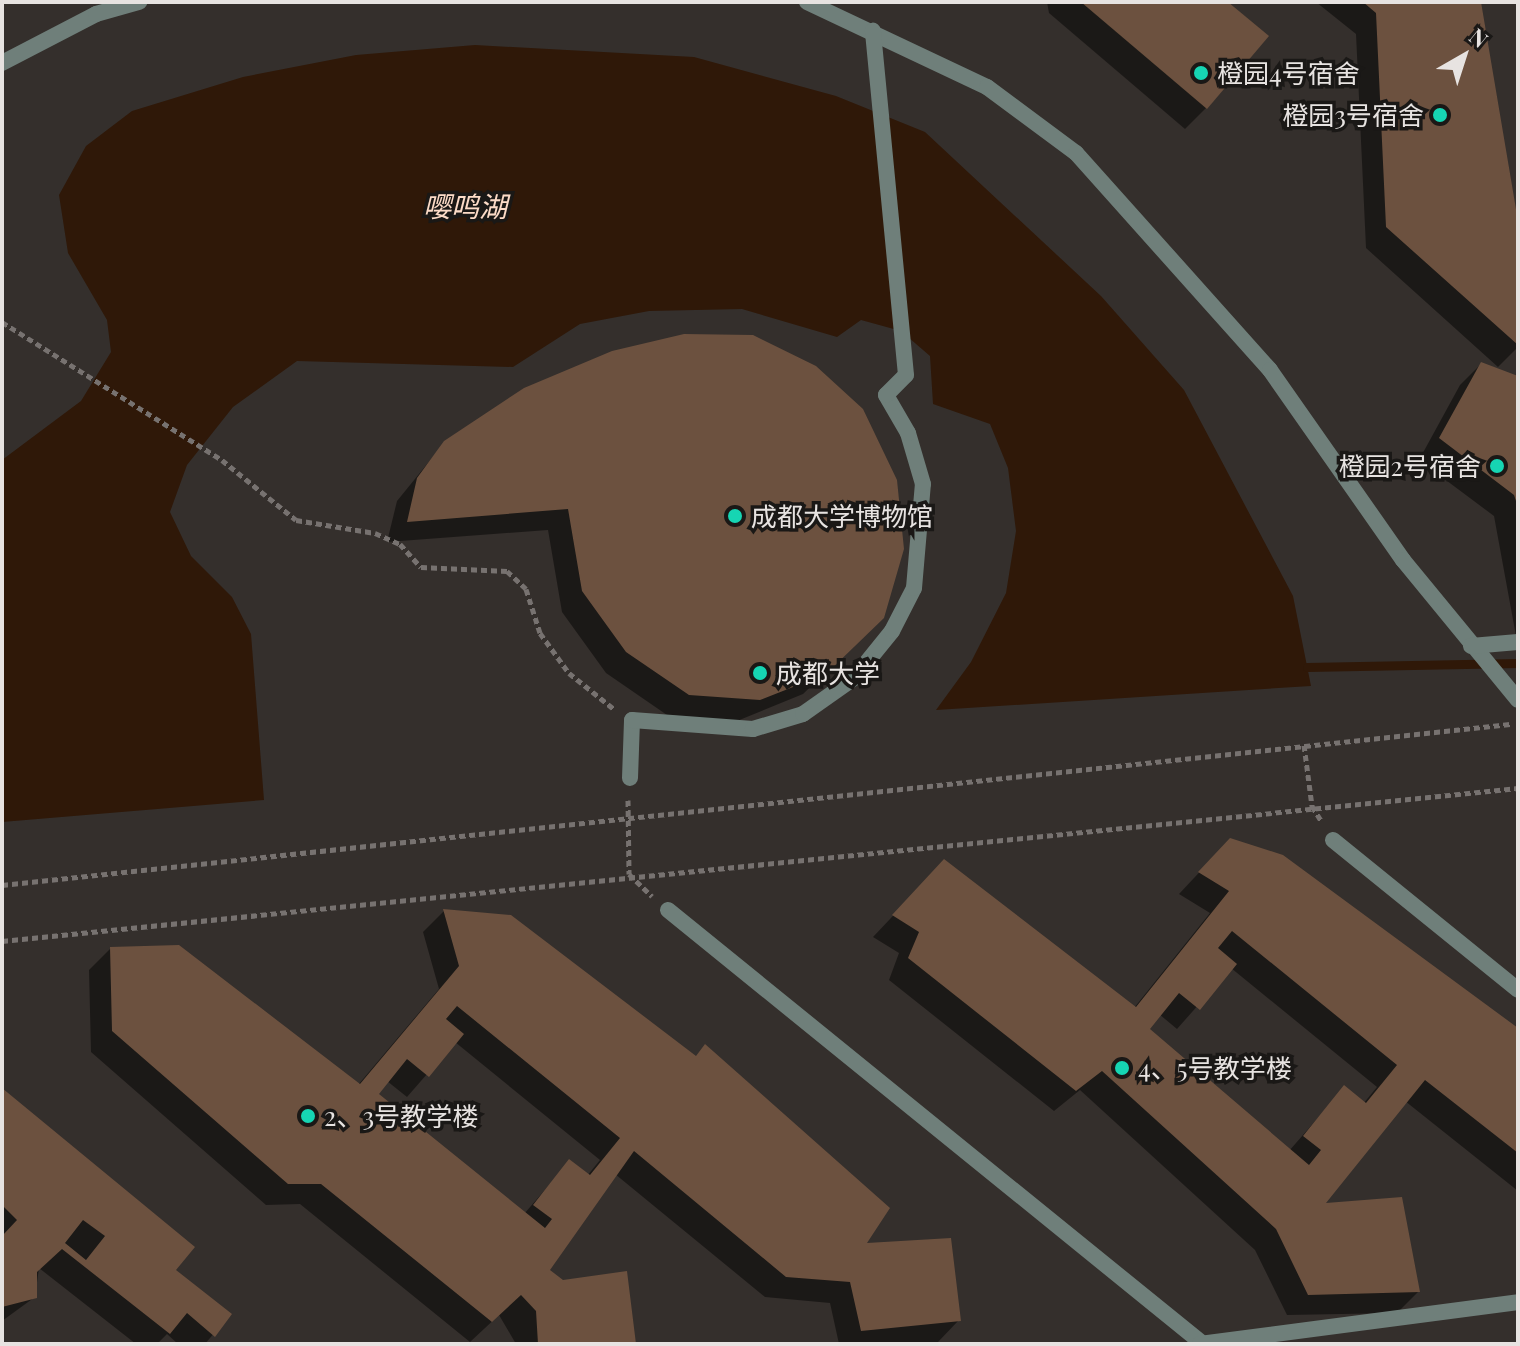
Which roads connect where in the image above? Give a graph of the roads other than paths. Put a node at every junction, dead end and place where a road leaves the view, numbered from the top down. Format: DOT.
graph roads {
  1 [pos="139,2"];
  2 [pos="807,2"];
  3 [pos="873,31"];
  4 [pos="2,63"];
  5 [pos="1518,642"];
  6 [pos="1473,648"];
  7 [pos="1518,700"];
  8 [pos="630,778"];
  9 [pos="1333,840"];
  10 [pos="668,910"];
  11 [pos="1518,990"];
  12 [pos="1518,1302"];
  13 [pos="1263,1341"];
  14 [pos="1202,1344"];
  1 -- 4 [label="lane"];
  2 -- 3 [label="lane"];
  3 -- 6 [label="lane"];
  3 -- 8 [label="lane"];
  5 -- 6 [label="lane"];
  6 -- 7 [label="lane"];
  9 -- 11 [label="lane"];
  10 -- 14 [label="lane"];
  12 -- 13 [label="lane"];
  13 -- 14 [label="lane"];
}
